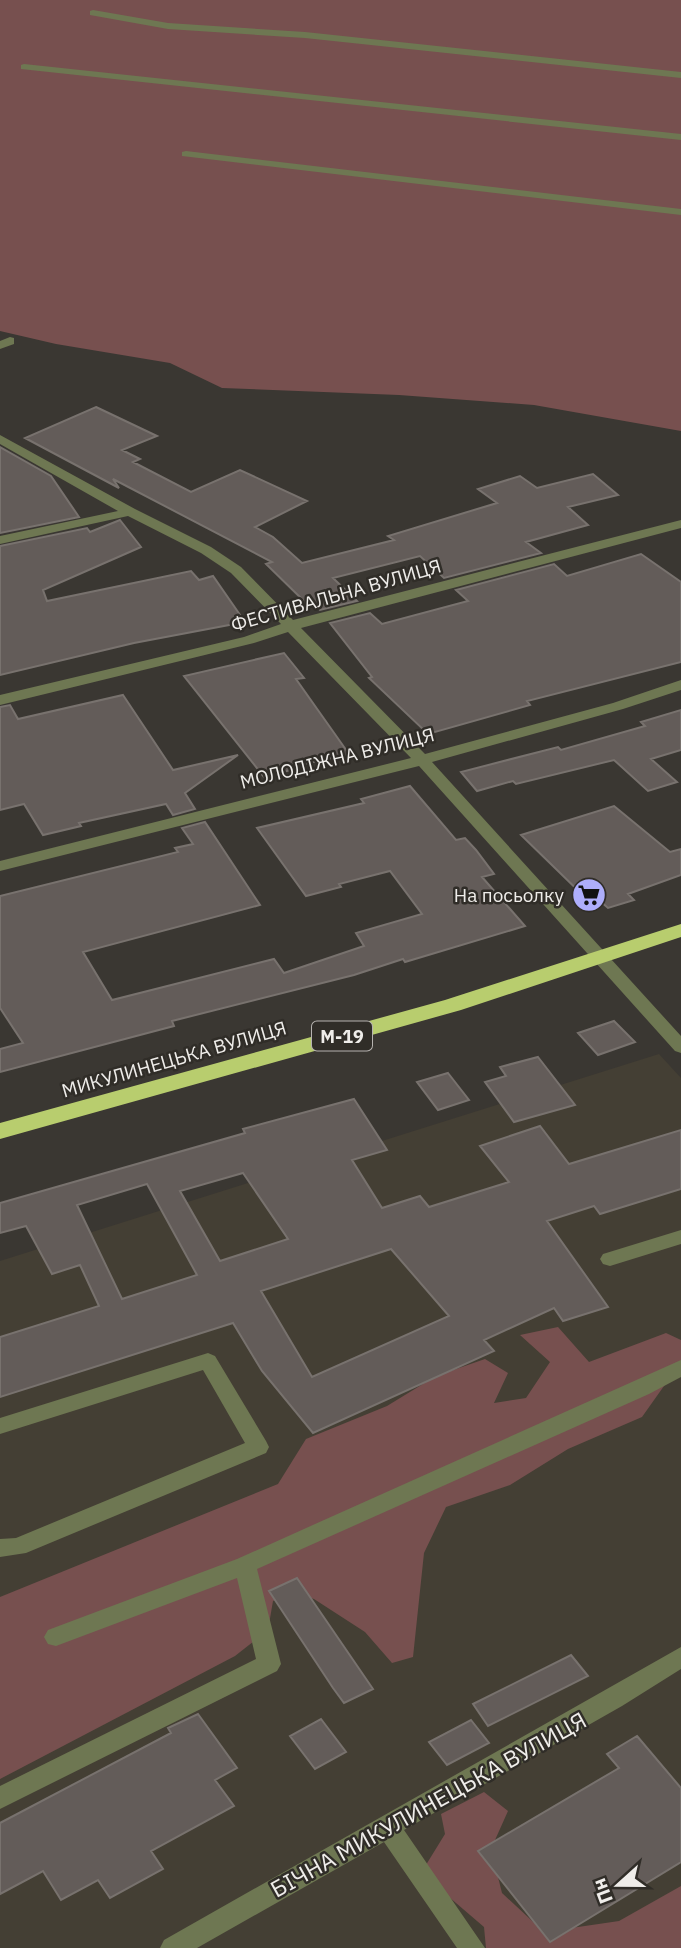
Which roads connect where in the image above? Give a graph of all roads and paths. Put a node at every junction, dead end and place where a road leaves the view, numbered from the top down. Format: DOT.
graph roads {
  1 [pos="93,13"];
  2 [pos="24,67"];
  3 [pos="681,75"];
  4 [pos="681,137"];
  5 [pos="187,153"];
  6 [pos="681,212"];
  7 [pos="1,439"];
  8 [pos="130,512"];
  9 [pos="681,524"];
  10 [pos="0,540"];
  11 [pos="290,626"];
  12 [pos="681,685"];
  13 [pos="0,700"];
  14 [pos="422,760"];
  15 [pos="0,866"];
  16 [pos="681,930"];
  17 [pos="600,957"];
  18 [pos="681,1047"];
  19 [pos="0,1131"];
  20 [pos="681,1237"];
  21 [pos="610,1259"];
  22 [pos="681,1368"];
  23 [pos="0,1426"];
  24 [pos="0,1548"];
  25 [pos="245,1565"];
  26 [pos="56,1637"];
  27 [pos="681,1657"];
  28 [pos="0,1798"];
  29 [pos="388,1827"];
  30 [pos="173,1948"];
  31 [pos="472,1948"];
  1 -- 3 [label="street"];
  2 -- 4 [label="street"];
  5 -- 6 [label="street"];
  7 -- 8 [label="street"];
  8 -- 10 [label="street"];
  8 -- 11 [label="street"];
  9 -- 11 [label="street, ФЕСТИВАЛЬНА ВУЛИЦЯ"];
  11 -- 13 [label="street, ФЕСТИВАЛЬНА ВУЛИЦЯ"];
  11 -- 14 [label="street"];
  12 -- 14 [label="street, МОЛОДІЖНА ВУЛИЦЯ"];
  14 -- 15 [label="street, МОЛОДІЖНА ВУЛИЦЯ"];
  14 -- 17 [label="street"];
  16 -- 17 [label="highway, МИКУЛИНЕЦЬКА ВУЛИЦЯ / М-19"];
  17 -- 18 [label="street"];
  17 -- 19 [label="highway, МИКУЛИНЕЦЬКА ВУЛИЦЯ / М-19"];
  20 -- 21 [label="street"];
  22 -- 25 [label="street"];
  23 -- 24 [label="street"];
  25 -- 26 [label="street"];
  25 -- 28 [label="street"];
  27 -- 29 [label="street, БІЧНА МИКУЛИНЕЦЬКА ВУЛИЦЯ"];
  29 -- 30 [label="street, БІЧНА МИКУЛИНЕЦЬКА ВУЛИЦЯ"];
  29 -- 31 [label="street"];
}
